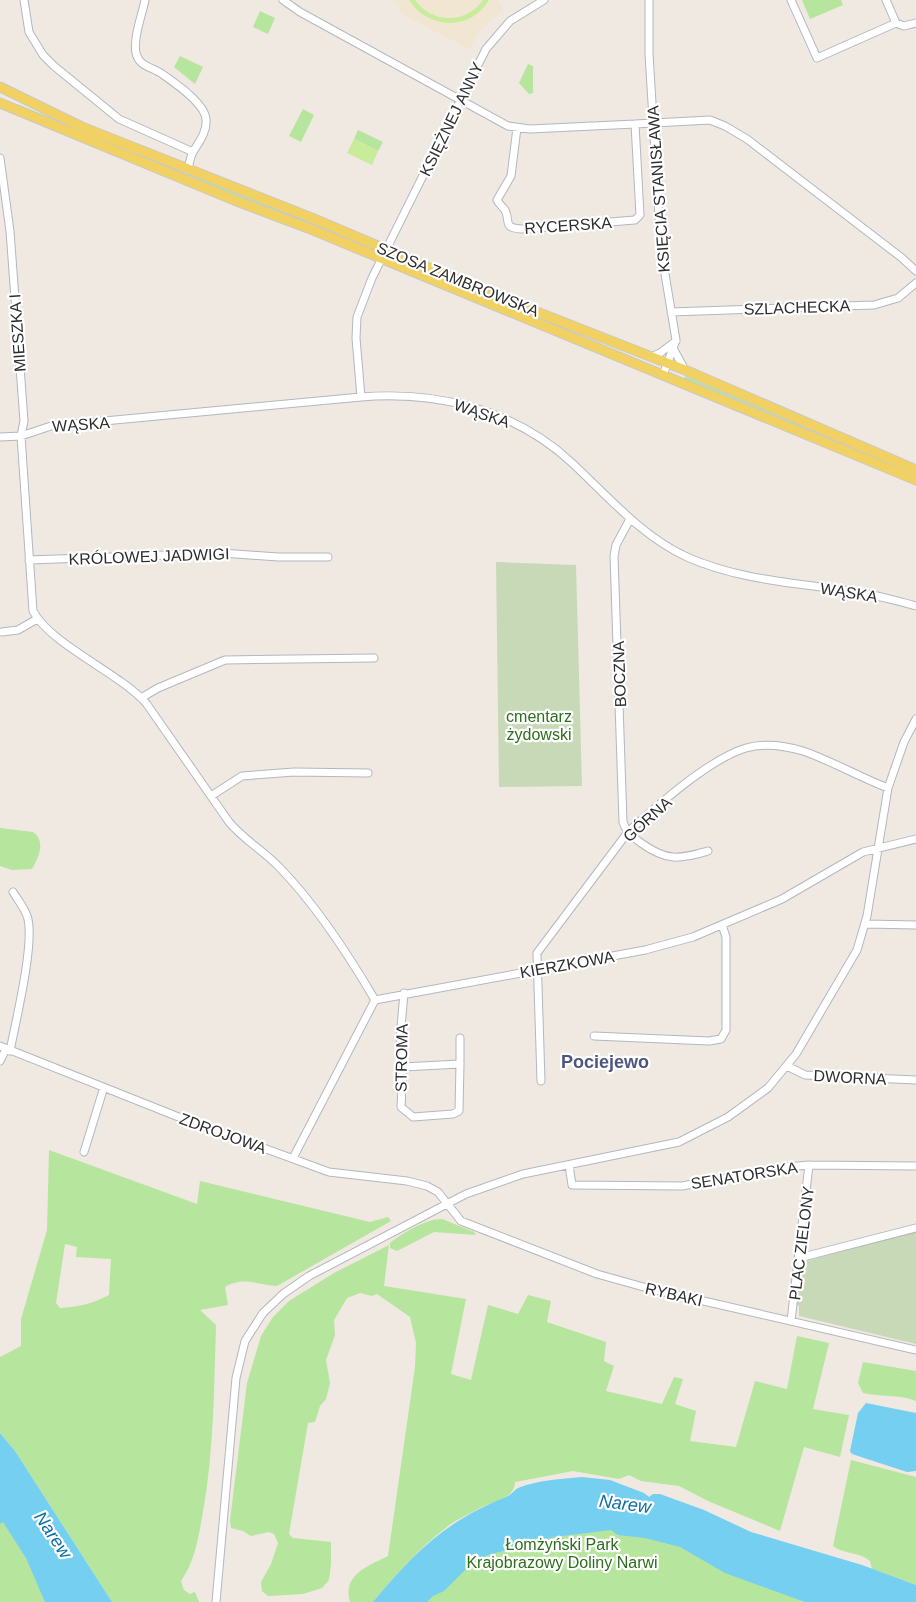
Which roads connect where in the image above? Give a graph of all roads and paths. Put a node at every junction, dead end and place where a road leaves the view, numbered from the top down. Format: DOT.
graph roads {
  1 [pos="24,0"];
  2 [pos="145,0"];
  3 [pos="283,0"];
  4 [pos="544,0"];
  5 [pos="649,0"];
  6 [pos="791,0"];
  7 [pos="886,0"];
  8 [pos="896,23"];
  9 [pos="916,23"];
  10 [pos="0,87"];
  11 [pos="18,96"];
  12 [pos="460,101"];
  13 [pos="0,105"];
  14 [pos="12,109"];
  15 [pos="653,122"];
  16 [pos="636,124"];
  17 [pos="517,128"];
  18 [pos="193,152"];
  19 [pos="0,158"];
  20 [pos="188,170"];
  21 [pos="386,250"];
  22 [pos="381,259"];
  23 [pos="916,271"];
  24 [pos="916,283"];
  25 [pos="671,312"];
  26 [pos="588,332"];
  27 [pos="676,340"];
  28 [pos="584,343"];
  29 [pos="674,350"];
  30 [pos="651,356"];
  31 [pos="669,364"];
  32 [pos="686,370"];
  33 [pos="663,375"];
  34 [pos="361,397"];
  35 [pos="21,436"];
  36 [pos="0,437"];
  37 [pos="915,466"];
  38 [pos="916,480"];
  39 [pos="630,519"];
  40 [pos="328,557"];
  41 [pos="29,560"];
  42 [pos="916,606"];
  43 [pos="38,619"];
  44 [pos="2,632"];
  45 [pos="374,658"];
  46 [pos="141,698"];
  47 [pos="916,719"];
  48 [pos="368,773"];
  49 [pos="888,788"];
  50 [pos="210,796"];
  51 [pos="628,832"];
  52 [pos="916,838"];
  53 [pos="878,847"];
  54 [pos="708,851"];
  55 [pos="13,892"];
  56 [pos="866,924"];
  57 [pos="722,925"];
  58 [pos="916,925"];
  59 [pos="537,970"];
  60 [pos="404,994"];
  61 [pos="375,1000"];
  62 [pos="594,1036"];
  63 [pos="460,1038"];
  64 [pos="5,1049"];
  65 [pos="0,1062"];
  66 [pos="460,1064"];
  67 [pos="787,1066"];
  68 [pos="403,1067"];
  69 [pos="916,1080"];
  70 [pos="541,1081"];
  71 [pos="104,1088"];
  72 [pos="84,1152"];
  73 [pos="293,1158"];
  74 [pos="569,1164"];
  75 [pos="809,1165"];
  76 [pos="916,1166"];
  77 [pos="446,1203"];
  78 [pos="916,1228"];
  79 [pos="799,1258"];
  80 [pos="791,1321"];
  81 [pos="916,1350"];
  82 [pos="216,1600"];
  1 -- 18 [label="street"];
  2 -- 18 [label="street"];
  3 -- 12 [label="street"];
  4 -- 12 [label="street, KSIĘŻNEJ ANNY"];
  5 -- 15 [label="street, KSIĘCIA STANISŁAWA"];
  6 -- 8 [label="street"];
  7 -- 8 [label="street"];
  8 -- 9 [label="street"];
  10 -- 11 [label="main road, SZOSA ZAMBROWSKA"];
  11 -- 14 [label="main road"];
  11 -- 20 [label="main road, SZOSA ZAMBROWSKA"];
  12 -- 17 [label="street"];
  12 -- 21 [label="street, KSIĘŻNEJ ANNY"];
  13 -- 14 [label="main road, SZOSA ZAMBROWSKA"];
  14 -- 22 [label="main road, SZOSA ZAMBROWSKA"];
  15 -- 16 [label="street"];
  15 -- 23 [label="street"];
  15 -- 25 [label="street, KSIĘCIA STANISŁAWA"];
  16 -- 17 [label="street"];
  16 -- 17 [label="street, RYCERSKA"];
  18 -- 20 [label="street"];
  19 -- 35 [label="street, MIESZKA I"];
  20 -- 21 [label="main road, SZOSA ZAMBROWSKA"];
  21 -- 22 [label="street, KSIĘŻNEJ ANNY"];
  21 -- 26 [label="main road, SZOSA ZAMBROWSKA"];
  22 -- 28 [label="main road, SZOSA ZAMBROWSKA"];
  22 -- 34 [label="street, KSIĘŻNEJ ANNY"];
  24 -- 25 [label="street, SZLACHECKA"];
  25 -- 27 [label="street, KSIĘCIA STANISŁAWA"];
  26 -- 28 [label="main road"];
  26 -- 30 [label="main road, SZOSA ZAMBROWSKA"];
  27 -- 29 [label="street, KSIĘCIA STANISŁAWA"];
  27 -- 30 [label="street"];
  28 -- 33 [label="main road, SZOSA ZAMBROWSKA"];
  29 -- 31 [label="street, KSIĘCIA STANISŁAWA"];
  29 -- 32 [label="street"];
  30 -- 31 [label="main road, SZOSA ZAMBROWSKA"];
  31 -- 32 [label="main road, SZOSA ZAMBROWSKA"];
  31 -- 33 [label="street, KSIĘCIA STANISŁAWA"];
  32 -- 37 [label="main road, SZOSA ZAMBROWSKA"];
  33 -- 38 [label="main road, SZOSA ZAMBROWSKA"];
  34 -- 35 [label="street, WĄSKA"];
  34 -- 39 [label="street, WĄSKA"];
  35 -- 36 [label="street, WĄSKA"];
  35 -- 41 [label="street, MIESZKA I"];
  39 -- 42 [label="street, WĄSKA"];
  39 -- 51 [label="street, BOCZNA"];
  40 -- 41 [label="street, KRÓLOWEJ JADWIGI"];
  41 -- 43 [label="street, MIESZKA I"];
  43 -- 44 [label="street"];
  43 -- 46 [label="street"];
  45 -- 46 [label="street"];
  46 -- 50 [label="street"];
  47 -- 49 [label="street"];
  48 -- 50 [label="street"];
  49 -- 51 [label="street, GÓRNA"];
  49 -- 53 [label="street"];
  50 -- 61 [label="street"];
  51 -- 54 [label="street"];
  51 -- 59 [label="street, GÓRNA"];
  52 -- 53 [label="street, KIERZKOWA"];
  53 -- 56 [label="street"];
  53 -- 57 [label="street, KIERZKOWA"];
  55 -- 64 [label="street"];
  56 -- 58 [label="street"];
  56 -- 67 [label="street"];
  57 -- 59 [label="street, KIERZKOWA"];
  57 -- 62 [label="street"];
  59 -- 60 [label="street, KIERZKOWA"];
  59 -- 70 [label="street, GÓRNA"];
  60 -- 61 [label="street, KIERZKOWA"];
  60 -- 68 [label="street, STROMA"];
  61 -- 73 [label="street"];
  63 -- 66 [label="street"];
  64 -- 65 [label="street"];
  64 -- 71 [label="street, ZDROJOWA"];
  66 -- 68 [label="street"];
  66 -- 68 [label="street, STROMA"];
  67 -- 69 [label="street, DWORNA"];
  67 -- 74 [label="street"];
  71 -- 72 [label="street"];
  71 -- 73 [label="street, ZDROJOWA"];
  73 -- 77 [label="street, ZDROJOWA"];
  74 -- 75 [label="street, SENATORSKA"];
  74 -- 77 [label="street"];
  75 -- 76 [label="street, SENATORSKA"];
  75 -- 79 [label="street, PLAC ZIELONY"];
  77 -- 80 [label="street, RYBAKI"];
  77 -- 82 [label="street"];
  78 -- 79 [label="street"];
  79 -- 80 [label="street, PLAC ZIELONY"];
  80 -- 81 [label="street, RYBAKI"];
}
